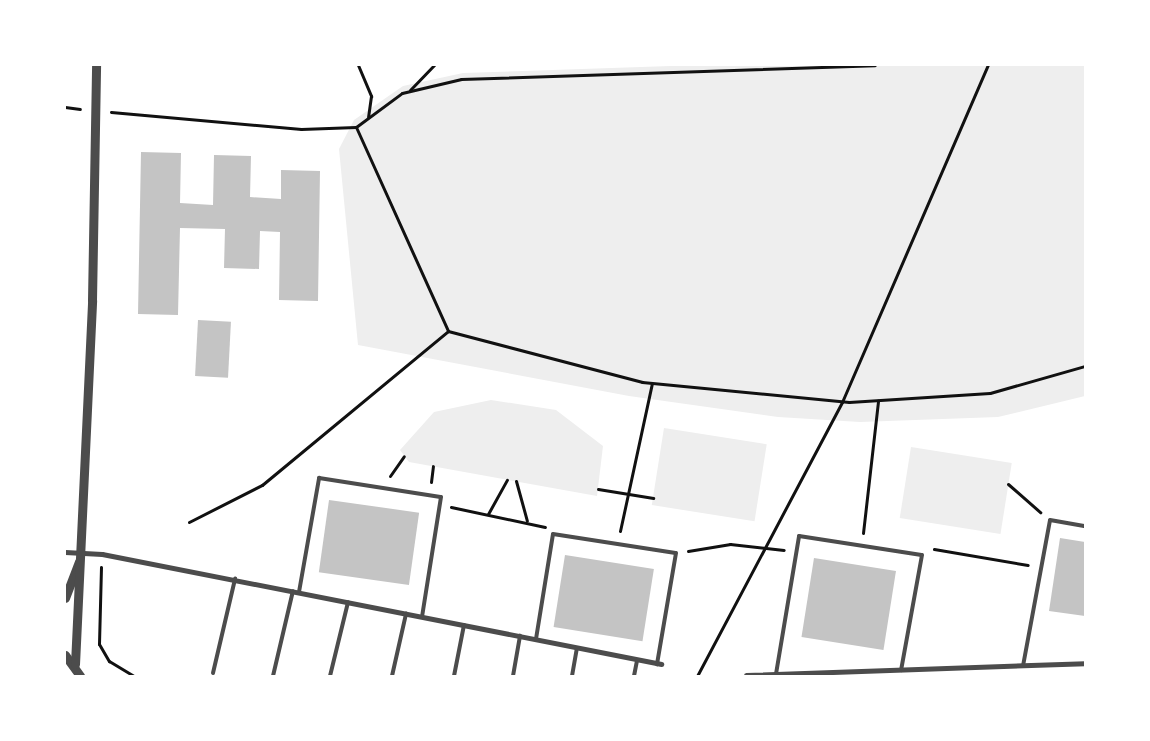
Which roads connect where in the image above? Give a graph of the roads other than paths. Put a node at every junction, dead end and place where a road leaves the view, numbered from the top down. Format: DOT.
graph roads {
  1 [pos="96,65"];
  2 [pos="1085,526"];
  3 [pos="65,552"];
  4 [pos="83,553"];
  5 [pos="235,579"];
  6 [pos="293,591"];
  7 [pos="300,592"];
  8 [pos="65,598"];
  9 [pos="348,602"];
  10 [pos="406,614"];
  11 [pos="422,617"];
  12 [pos="464,625"];
  13 [pos="520,636"];
  14 [pos="536,639"];
  15 [pos="577,648"];
  16 [pos="65,655"];
  17 [pos="637,660"];
  18 [pos="1085,663"];
  19 [pos="75,664"];
  20 [pos="659,664"];
  21 [pos="1023,666"];
  22 [pos="917,669"];
  23 [pos="901,670"];
  24 [pos="213,673"];
  25 [pos="776,674"];
  26 [pos="858,674"];
  27 [pos="800,675"];
  28 [pos="80,676"];
  29 [pos="273,676"];
  30 [pos="330,676"];
  31 [pos="392,676"];
  32 [pos="454,676"];
  33 [pos="513,676"];
  34 [pos="572,676"];
  35 [pos="634,676"];
  36 [pos="746,676"];
  37 [pos="918,676"];
  1 -- 4 [label="street"];
  2 -- 21 [label="lane"];
  3 -- 4 [label="street"];
  4 -- 5 [label="street"];
  4 -- 8 [label="street"];
  4 -- 19 [label="street"];
  5 -- 6 [label="street"];
  5 -- 24 [label="lane"];
  6 -- 7 [label="street"];
  6 -- 29 [label="lane"];
  7 -- 9 [label="street"];
  7 -- 11 [label="lane"];
  9 -- 10 [label="street"];
  9 -- 30 [label="lane"];
  10 -- 11 [label="street"];
  10 -- 31 [label="lane"];
  11 -- 12 [label="street"];
  12 -- 13 [label="street"];
  12 -- 32 [label="lane"];
  13 -- 14 [label="street"];
  13 -- 33 [label="lane"];
  14 -- 15 [label="street"];
  14 -- 20 [label="lane"];
  15 -- 17 [label="street"];
  15 -- 34 [label="lane"];
  16 -- 19 [label="street"];
  17 -- 20 [label="street"];
  17 -- 35 [label="lane"];
  18 -- 21 [label="street"];
  19 -- 28 [label="street"];
  21 -- 22 [label="street"];
  22 -- 23 [label="street"];
  22 -- 37 [label="lane"];
  23 -- 25 [label="lane"];
  23 -- 26 [label="street"];
  25 -- 27 [label="street"];
  25 -- 36 [label="street"];
  26 -- 27 [label="street"];
}
